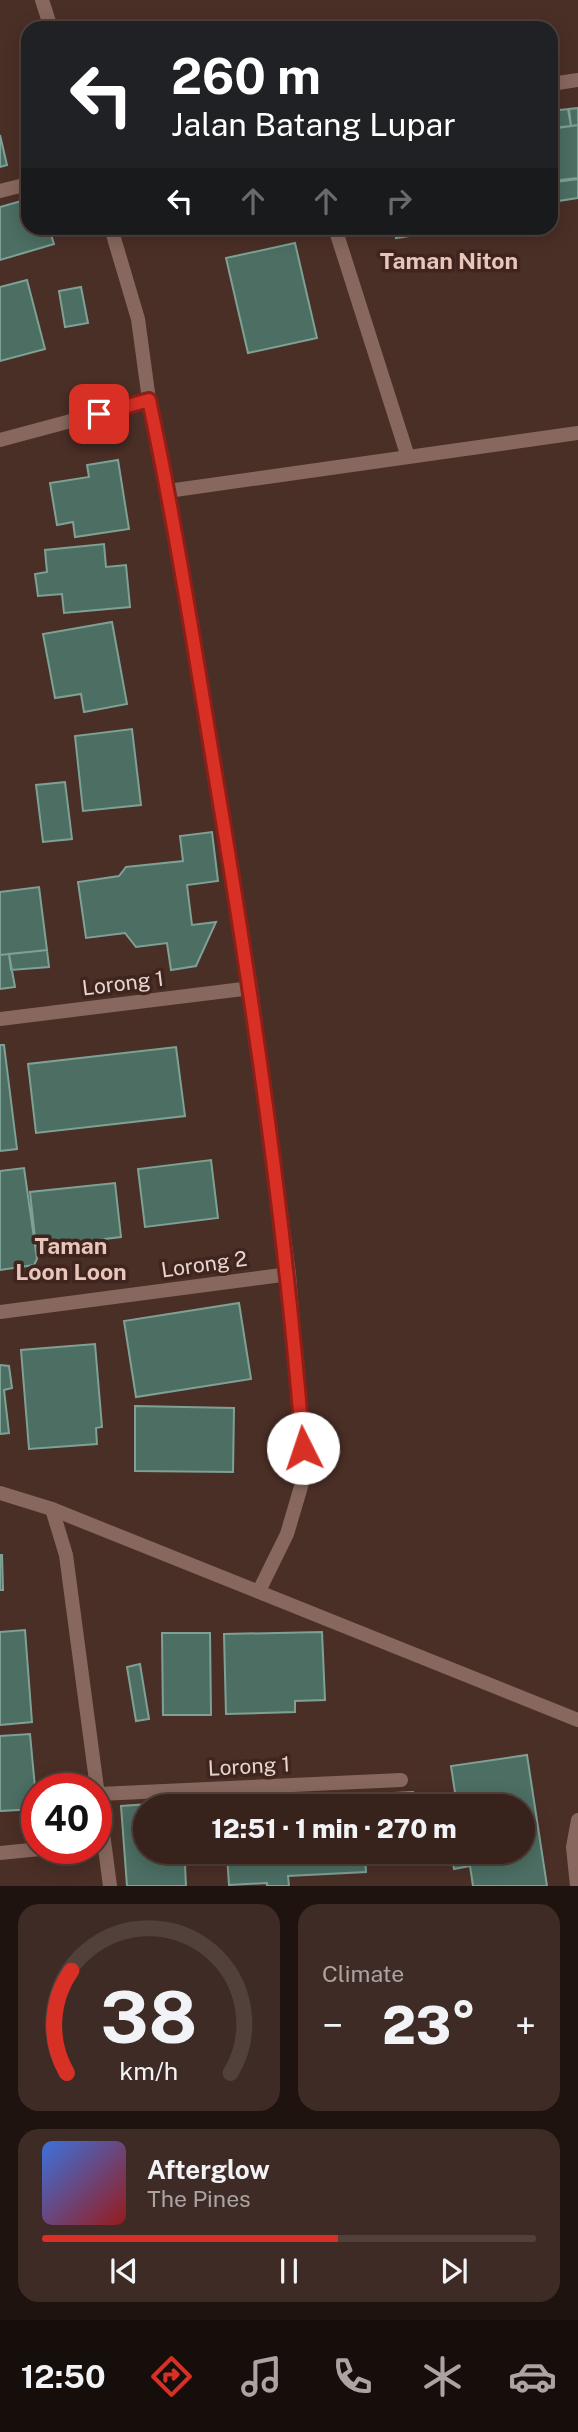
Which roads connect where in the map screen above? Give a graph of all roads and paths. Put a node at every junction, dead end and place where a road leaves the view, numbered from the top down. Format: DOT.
graph roads {
  1 [pos="42,0"];
  2 [pos="49,21"];
  3 [pos="578,80"];
  4 [pos="558,83"];
  5 [pos="21,186"];
  6 [pos="0,191"];
  7 [pos="113,235"];
  8 [pos="337,235"];
  9 [pos="149,400"];
  10 [pos="578,433"];
  11 [pos="0,440"];
  12 [pos="408,457"];
  13 [pos="168,491"];
  14 [pos="251,988"];
  15 [pos="0,1019"];
  16 [pos="289,1274"];
  17 [pos="0,1312"];
  18 [pos="0,1493"];
  19 [pos="52,1509"];
  20 [pos="259,1591"];
  21 [pos="578,1720"];
  22 [pos="96,1773"];
  23 [pos="401,1780"];
  24 [pos="112,1793"];
  25 [pos="578,1820"];
  26 [pos="21,1851"];
  27 [pos="0,1853"];
  28 [pos="106,1864"];
  29 [pos="110,1886"];
  30 [pos="577,1886"];
  1 -- 2 [label="street"];
  3 -- 4 [label="street"];
  5 -- 6 [label="street"];
  7 -- 9 [label="street"];
  8 -- 12 [label="street"];
  9 -- 11 [label="street"];
  9 -- 13 [label="street"];
  10 -- 12 [label="street"];
  12 -- 13 [label="street"];
  13 -- 14 [label="street"];
  14 -- 15 [label="street, Lorong 1"];
  14 -- 16 [label="street"];
  16 -- 17 [label="street, Lorong 2"];
  16 -- 20 [label="street"];
  18 -- 19 [label="street"];
  19 -- 20 [label="street"];
  19 -- 22 [label="street"];
  20 -- 21 [label="street"];
  23 -- 24 [label="street, Lorong 1"];
  25 -- 30 [label="street"];
  26 -- 27 [label="street"];
  28 -- 29 [label="street"];
}
